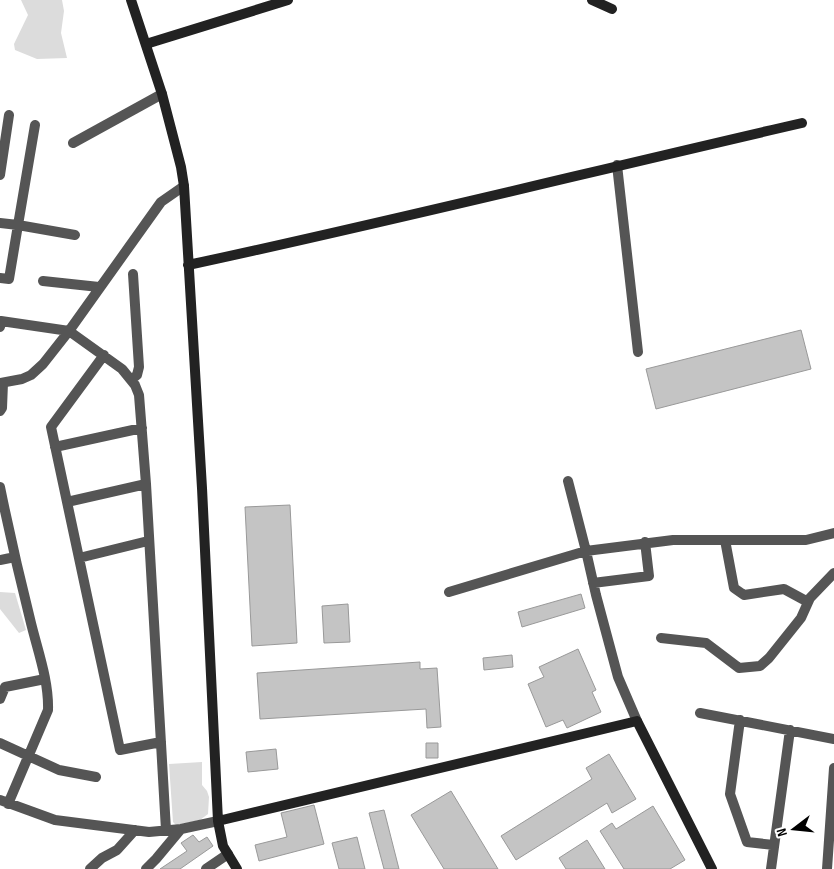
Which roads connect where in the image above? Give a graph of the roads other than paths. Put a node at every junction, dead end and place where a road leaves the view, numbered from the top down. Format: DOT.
graph roads {
  1 [pos="131,0"];
  2 [pos="288,0"];
  3 [pos="592,0"];
  4 [pos="612,9"];
  5 [pos="146,44"];
  6 [pos="162,94"];
  7 [pos="9,115"];
  8 [pos="802,123"];
  9 [pos="35,125"];
  10 [pos="73,143"];
  11 [pos="617,165"];
  12 [pos="0,175"];
  13 [pos="184,186"];
  14 [pos="0,223"];
  15 [pos="18,225"];
  16 [pos="75,235"];
  17 [pos="188,265"];
  18 [pos="133,274"];
  19 [pos="0,278"];
  20 [pos="43,281"];
  21 [pos="99,287"];
  22 [pos="0,327"];
  23 [pos="69,331"];
  24 [pos="638,352"];
  25 [pos="104,355"];
  26 [pos="131,380"];
  27 [pos="2,383"];
  28 [pos="0,411"];
  29 [pos="142,428"];
  30 [pos="55,446"];
  31 [pos="568,481"];
  32 [pos="146,484"];
  33 [pos="0,487"];
  34 [pos="67,502"];
  35 [pos="834,535"];
  36 [pos="725,540"];
  37 [pos="148,541"];
  38 [pos="645,542"];
  39 [pos="586,551"];
  40 [pos="15,557"];
  41 [pos="79,558"];
  42 [pos="0,560"];
  43 [pos="834,572"];
  44 [pos="593,583"];
  45 [pos="449,592"];
  46 [pos="808,602"];
  47 [pos="662,638"];
  48 [pos="45,678"];
  49 [pos="0,699"];
  50 [pos="700,713"];
  51 [pos="740,720"];
  52 [pos="637,721"];
  53 [pos="790,730"];
  54 [pos="834,739"];
  55 [pos="161,742"];
  56 [pos="0,743"];
  57 [pos="28,756"];
  58 [pos="834,768"];
  59 [pos="96,777"];
  60 [pos="4,802"];
  61 [pos="218,821"];
  62 [pos="181,829"];
  63 [pos="134,830"];
  64 [pos="166,830"];
  65 [pos="774,845"];
  66 [pos="228,854"];
  67 [pos="834,867"];
  68 [pos="90,869"];
  69 [pos="146,869"];
  70 [pos="206,869"];
  71 [pos="237,869"];
  72 [pos="712,869"];
  73 [pos="771,869"];
  74 [pos="826,869"];
  1 -- 5 [label="street"];
  2 -- 5 [label="street"];
  3 -- 4 [label="street"];
  5 -- 6 [label="street"];
  6 -- 10 [label="street"];
  6 -- 13 [label="street"];
  7 -- 12 [label="street"];
  8 -- 11 [label="street"];
  9 -- 15 [label="street"];
  11 -- 17 [label="street"];
  11 -- 24 [label="street"];
  13 -- 17 [label="street"];
  13 -- 21 [label="street"];
  14 -- 15 [label="street"];
  15 -- 16 [label="street"];
  15 -- 19 [label="street"];
  17 -- 61 [label="street"];
  18 -- 26 [label="street"];
  20 -- 21 [label="street"];
  21 -- 23 [label="street"];
  22 -- 23 [label="street"];
  23 -- 25 [label="street"];
  23 -- 27 [label="street"];
  25 -- 26 [label="street"];
  25 -- 30 [label="street"];
  26 -- 29 [label="street"];
  27 -- 28 [label="street"];
  29 -- 30 [label="street"];
  29 -- 32 [label="street"];
  30 -- 34 [label="street"];
  31 -- 39 [label="street"];
  32 -- 34 [label="street"];
  32 -- 37 [label="street"];
  33 -- 40 [label="street"];
  34 -- 41 [label="street"];
  35 -- 36 [label="street"];
  36 -- 38 [label="street"];
  36 -- 46 [label="street"];
  37 -- 41 [label="street"];
  37 -- 55 [label="street"];
  38 -- 39 [label="street"];
  38 -- 44 [label="street"];
  39 -- 44 [label="street"];
  39 -- 45 [label="street"];
  40 -- 42 [label="street"];
  40 -- 48 [label="street"];
  41 -- 55 [label="street"];
  43 -- 46 [label="street"];
  44 -- 52 [label="street"];
  46 -- 47 [label="street"];
  48 -- 49 [label="street"];
  48 -- 57 [label="street"];
  50 -- 51 [label="street"];
  51 -- 53 [label="street"];
  51 -- 65 [label="street"];
  52 -- 61 [label="street"];
  52 -- 72 [label="street"];
  53 -- 54 [label="street"];
  53 -- 65 [label="street"];
  55 -- 64 [label="street"];
  56 -- 57 [label="street"];
  57 -- 59 [label="street"];
  57 -- 60 [label="street"];
  58 -- 74 [label="street"];
  60 -- 63 [label="street"];
  61 -- 62 [label="street"];
  61 -- 66 [label="street"];
  62 -- 64 [label="street"];
  62 -- 69 [label="street"];
  63 -- 64 [label="street"];
  63 -- 68 [label="street"];
  65 -- 73 [label="street"];
  66 -- 70 [label="street"];
  66 -- 71 [label="street"];
  67 -- 74 [label="street"];
}
